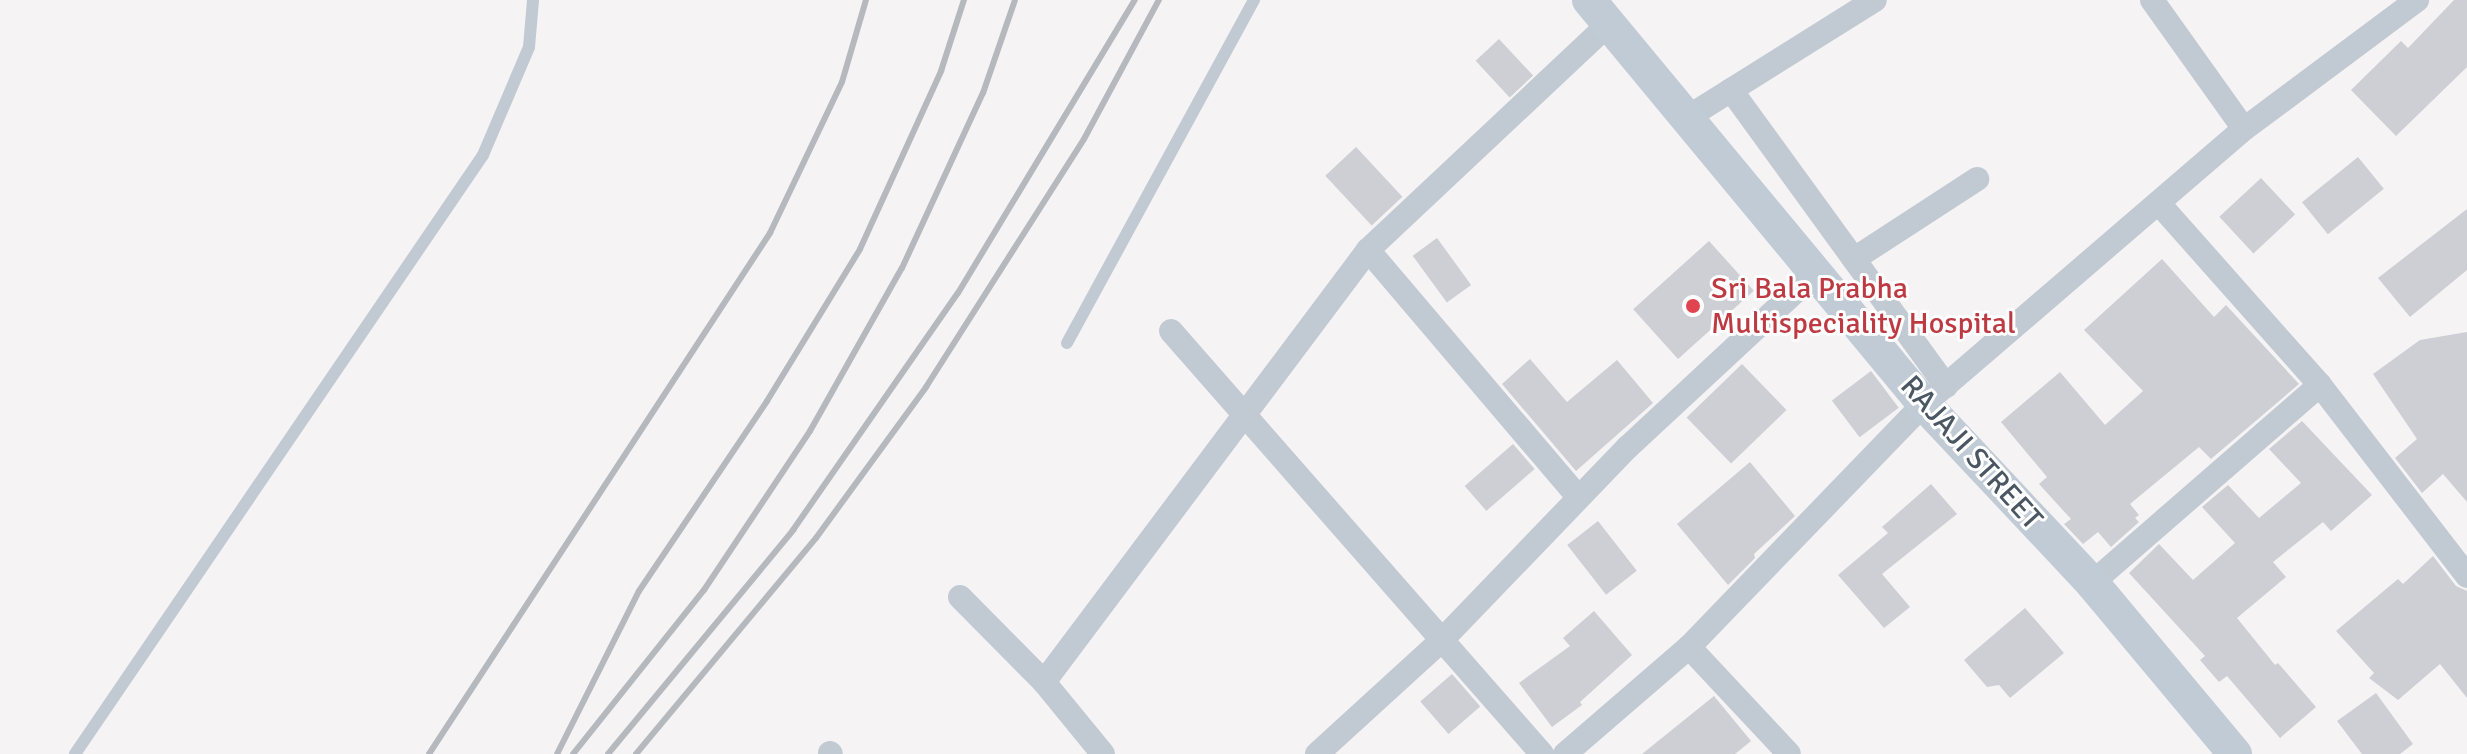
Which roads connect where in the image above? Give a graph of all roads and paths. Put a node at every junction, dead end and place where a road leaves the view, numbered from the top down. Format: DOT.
graph roads {
  1 [pos="533,0"];
  2 [pos="1254,0"];
  3 [pos="1875,0"];
  4 [pos="2152,0"];
  5 [pos="2417,0"];
  6 [pos="1599,12"];
  7 [pos="1731,90"];
  8 [pos="1685,119"];
  9 [pos="2244,129"];
  10 [pos="1977,179"];
  11 [pos="2160,205"];
  12 [pos="1368,250"];
  13 [pos="1854,259"];
  14 [pos="1815,273"];
  15 [pos="1171,331"];
  16 [pos="1067,343"];
  17 [pos="2320,385"];
  18 [pos="1935,395"];
  19 [pos="1246,417"];
  20 [pos="1578,497"];
  21 [pos="2467,576"];
  22 [pos="2092,583"];
  23 [pos="960,597"];
  24 [pos="1444,638"];
  25 [pos="1689,647"];
  26 [pos="1044,682"];
  27 [pos="75,754"];
  28 [pos="1103,754"];
  29 [pos="1317,754"];
  30 [pos="1542,754"];
  31 [pos="1565,754"];
  32 [pos="1789,754"];
  33 [pos="2235,754"];
  1 -- 27 [label="lane"];
  2 -- 16 [label="lane"];
  3 -- 7 [label="street"];
  4 -- 9 [label="street"];
  5 -- 9 [label="street"];
  6 -- 8 [label="street, RAJAJI STREET"];
  6 -- 12 [label="street"];
  7 -- 8 [label="street"];
  7 -- 13 [label="street"];
  8 -- 14 [label="street, RAJAJI STREET"];
  9 -- 11 [label="street"];
  10 -- 13 [label="street"];
  11 -- 17 [label="street"];
  11 -- 18 [label="street"];
  12 -- 19 [label="street"];
  12 -- 20 [label="street"];
  13 -- 18 [label="street"];
  14 -- 18 [label="street, RAJAJI STREET"];
  14 -- 20 [label="street"];
  15 -- 19 [label="street"];
  17 -- 21 [label="street"];
  17 -- 22 [label="street"];
  18 -- 22 [label="street, RAJAJI STREET"];
  18 -- 25 [label="street"];
  19 -- 24 [label="street"];
  19 -- 26 [label="street"];
  20 -- 24 [label="street"];
  22 -- 33 [label="street, RAJAJI STREET"];
  23 -- 26 [label="street"];
  24 -- 29 [label="street"];
  24 -- 30 [label="street"];
  25 -- 31 [label="street"];
  25 -- 32 [label="street"];
  26 -- 28 [label="street"];
}
